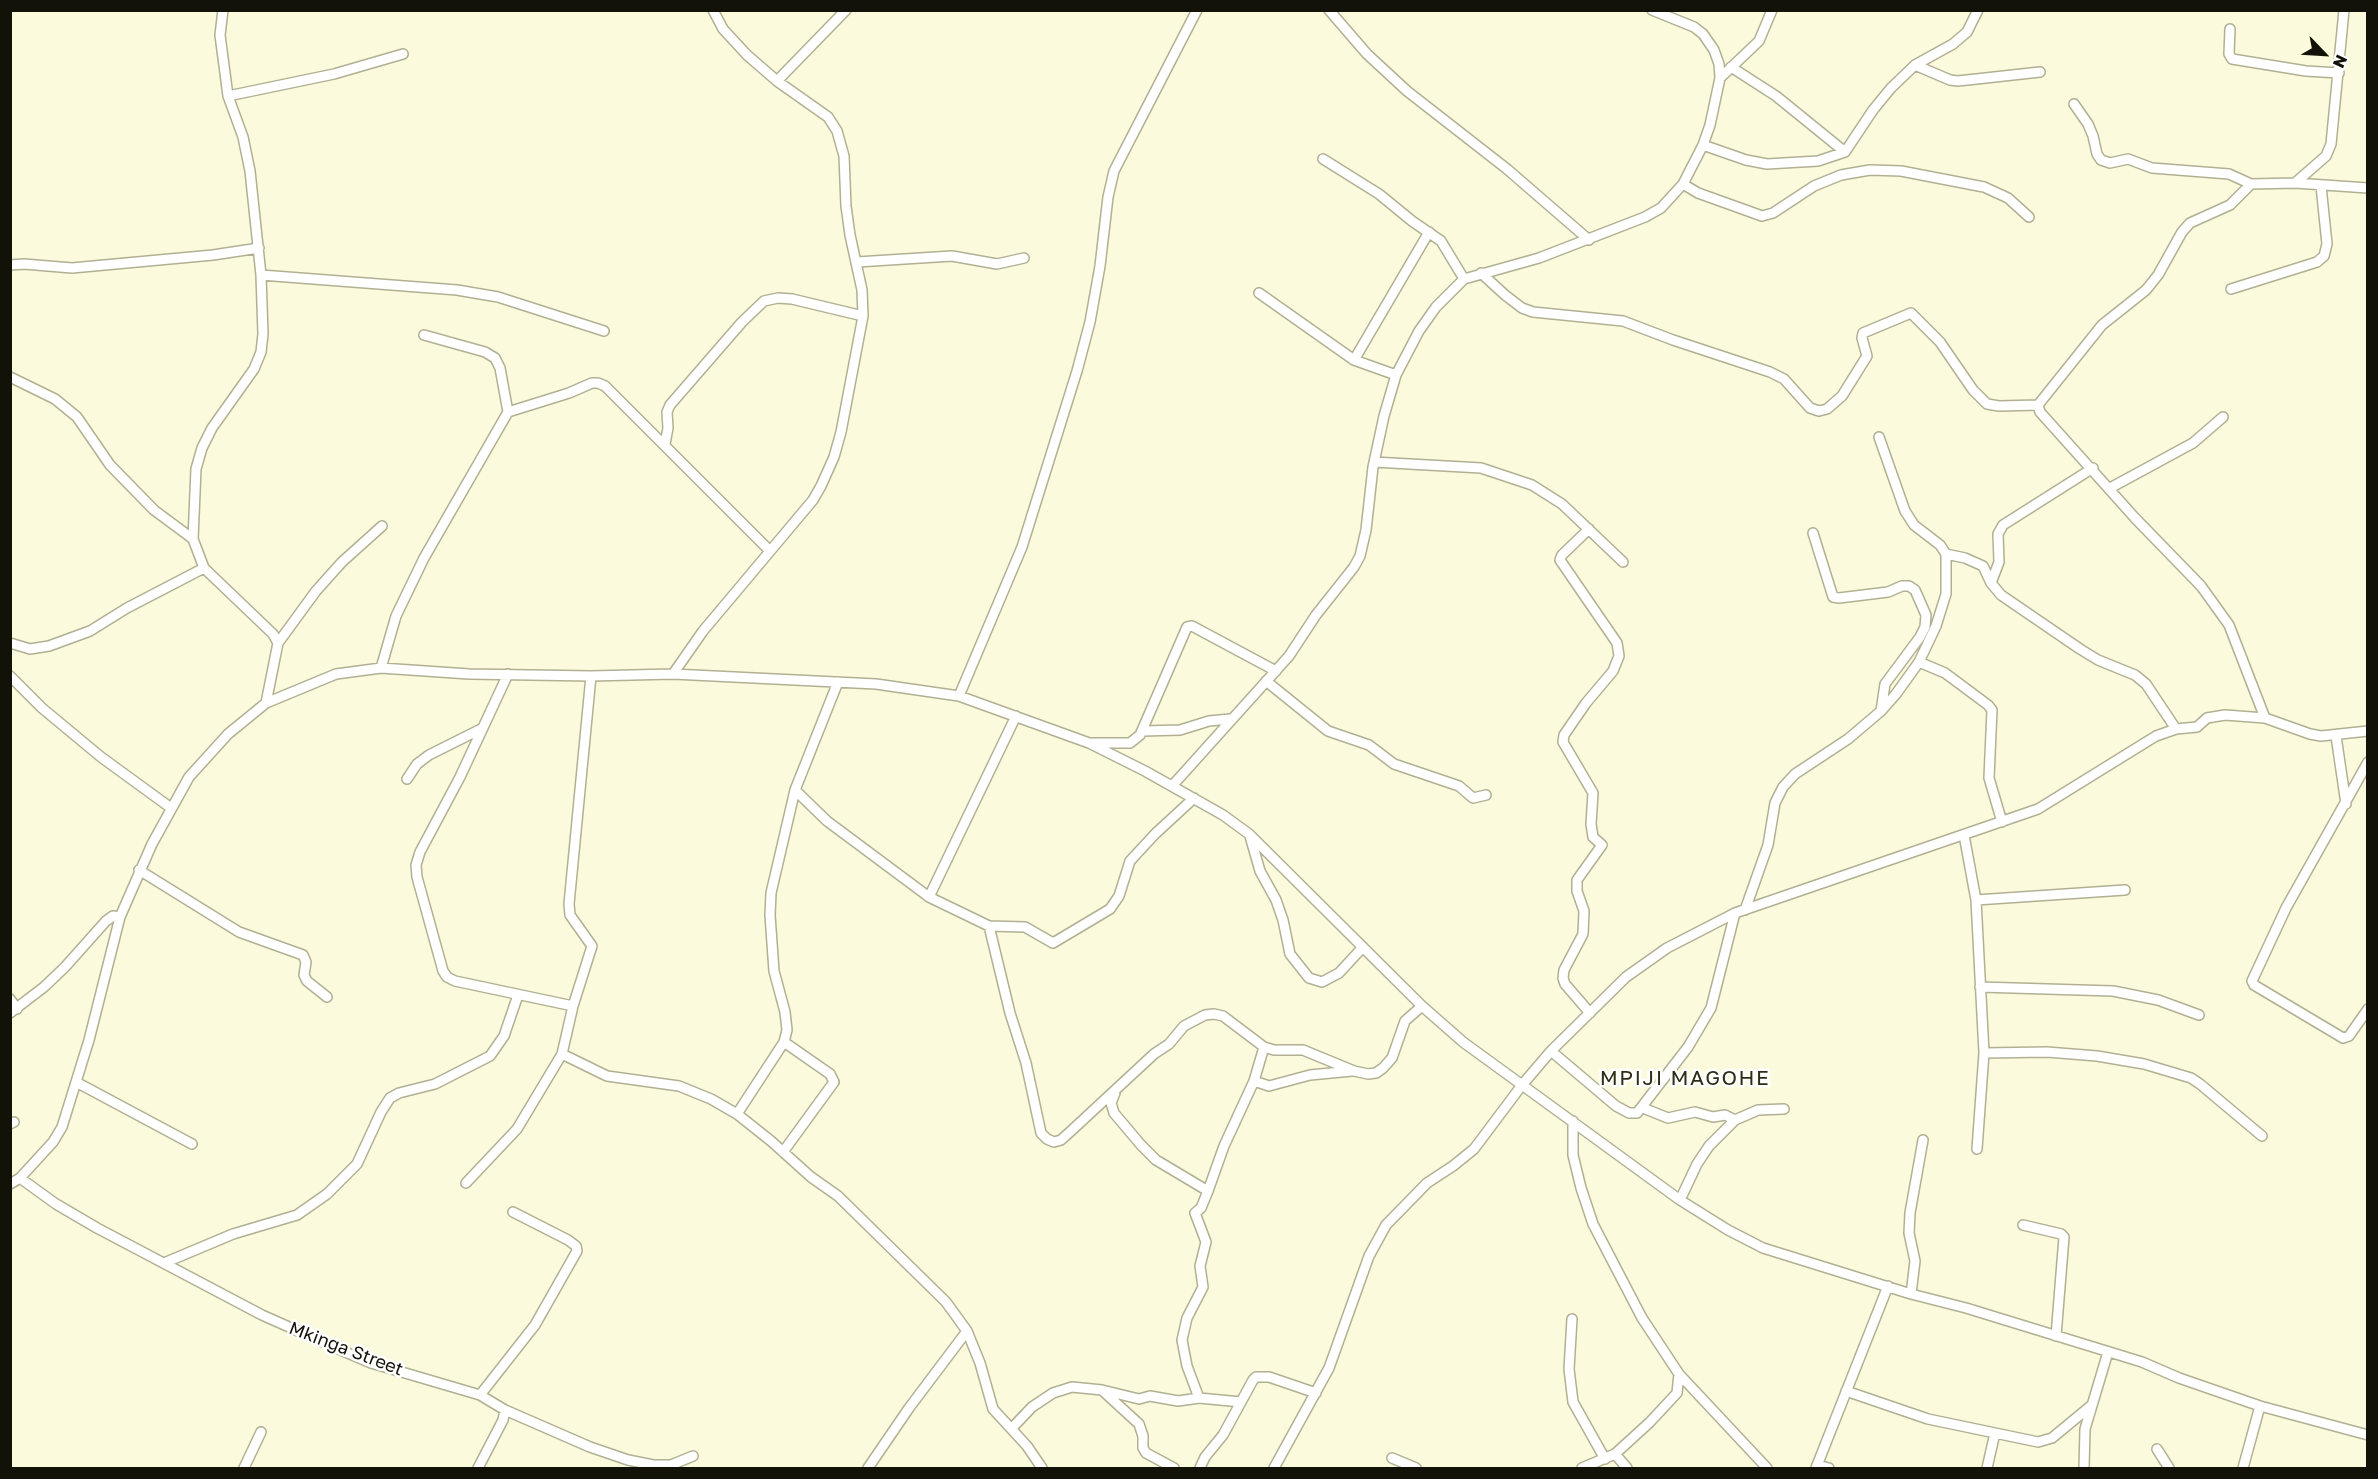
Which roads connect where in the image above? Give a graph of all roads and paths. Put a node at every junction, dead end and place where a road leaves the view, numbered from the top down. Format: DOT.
graph roads {
  1 [pos="223,10"];
  2 [pos="713,10"];
  3 [pos="846,10"];
  4 [pos="1197,10"];
  5 [pos="1329,10"];
  6 [pos="1652,10"];
  7 [pos="1772,10"];
  8 [pos="1978,10"];
  9 [pos="2344,10"];
  10 [pos="2230,29"];
  11 [pos="403,54"];
  12 [pos="1916,65"];
  13 [pos="1731,67"];
  14 [pos="2040,72"];
  15 [pos="2339,73"];
  16 [pos="1720,78"];
  17 [pos="777,81"];
  18 [pos="228,96"];
  19 [pos="2074,104"];
  20 [pos="1703,145"];
  21 [pos="1845,152"];
  22 [pos="1323,159"];
  23 [pos="2295,183"];
  24 [pos="1683,184"];
  25 [pos="2251,184"];
  26 [pos="2321,186"];
  27 [pos="2367,188"];
  28 [pos="2029,218"];
  29 [pos="1429,232"];
  30 [pos="1589,240"];
  31 [pos="259,248"];
  32 [pos="1024,258"];
  33 [pos="857,262"];
  34 [pos="10,265"];
  35 [pos="1481,273"];
  36 [pos="261,275"];
  37 [pos="1464,279"];
  38 [pos="2230,289"];
  39 [pos="1259,293"];
  40 [pos="863,316"];
  41 [pos="604,331"];
  42 [pos="424,335"];
  43 [pos="1354,360"];
  44 [pos="1396,375"];
  45 [pos="10,377"];
  46 [pos="2038,405"];
  47 [pos="508,412"];
  48 [pos="2223,417"];
  49 [pos="1878,437"];
  50 [pos="665,444"];
  51 [pos="1374,462"];
  52 [pos="2093,468"];
  53 [pos="2110,488"];
  54 [pos="382,526"];
  55 [pos="1590,529"];
  56 [pos="1813,533"];
  57 [pos="194,539"];
  58 [pos="769,550"];
  59 [pos="1946,554"];
  60 [pos="1623,562"];
  61 [pos="204,567"];
  62 [pos="1991,583"];
  63 [pos="10,643"];
  64 [pos="278,643"];
  65 [pos="1919,662"];
  66 [pos="381,668"];
  67 [pos="1276,671"];
  68 [pos="508,674"];
  69 [pos="673,674"];
  70 [pos="10,676"];
  71 [pos="591,676"];
  72 [pos="1266,681"];
  73 [pos="838,682"];
  74 [pos="959,696"];
  75 [pos="266,702"];
  76 [pos="1881,711"];
  77 [pos="1016,716"];
  78 [pos="2265,718"];
  79 [pos="1230,719"];
  80 [pos="483,728"];
  81 [pos="2176,729"];
  82 [pos="1143,730"];
  83 [pos="2367,731"];
  84 [pos="2336,736"];
  85 [pos="1089,743"];
  86 [pos="2367,762"];
  87 [pos="407,778"];
  88 [pos="1172,786"];
  89 [pos="795,790"];
  90 [pos="1486,795"];
  91 [pos="1194,798"];
  92 [pos="2346,804"];
  93 [pos="171,808"];
  94 [pos="2002,822"];
  95 [pos="1249,834"];
  96 [pos="1964,835"];
  97 [pos="139,870"];
  98 [pos="2125,890"];
  99 [pos="929,897"];
  100 [pos="1976,900"];
  101 [pos="1740,911"];
  102 [pos="120,917"];
  103 [pos="989,926"];
  104 [pos="1363,947"];
  105 [pos="1980,987"];
  106 [pos="518,995"];
  107 [pos="327,997"];
  108 [pos="10,999"];
  109 [pos="573,1006"];
  110 [pos="1422,1006"];
  111 [pos="2367,1009"];
  112 [pos="14,1011"];
  113 [pos="1590,1013"];
  114 [pos="2199,1015"];
  115 [pos="784,1042"];
  116 [pos="1264,1047"];
  117 [pos="1551,1051"];
  118 [pos="1984,1053"];
  119 [pos="562,1054"];
  120 [pos="1354,1071"];
  121 [pos="1254,1081"];
  122 [pos="76,1082"];
  123 [pos="1522,1085"];
  124 [pos="1116,1090"];
  125 [pos="1643,1108"];
  126 [pos="1784,1109"];
  127 [pos="737,1114"];
  128 [pos="1735,1120"];
  129 [pos="1573,1122"];
  130 [pos="2262,1136"];
  131 [pos="1923,1140"];
  132 [pos="192,1144"];
  133 [pos="1977,1149"];
  134 [pos="783,1152"];
  135 [pos="20,1178"];
  136 [pos="466,1183"];
  137 [pos="10,1184"];
  138 [pos="1208,1191"];
  139 [pos="1680,1200"];
  140 [pos="513,1212"];
  141 [pos="2023,1225"];
  142 [pos="164,1263"];
  143 [pos="1888,1286"];
  144 [pos="1911,1294"];
  145 [pos="1572,1319"];
  146 [pos="967,1331"];
  147 [pos="2056,1336"];
  148 [pos="2108,1352"];
  149 [pos="1679,1374"];
  150 [pos="1102,1390"];
  151 [pos="1846,1391"];
  152 [pos="1316,1393"];
  153 [pos="480,1395"];
  154 [pos="1199,1398"];
  155 [pos="1241,1402"];
  156 [pos="2092,1405"];
  157 [pos="2260,1406"];
  158 [pos="505,1410"];
  159 [pos="1012,1428"];
  160 [pos="261,1432"];
  161 [pos="1995,1433"];
  162 [pos="2367,1435"];
  163 [pos="2157,1449"];
  164 [pos="1615,1454"];
  165 [pos="693,1456"];
  166 [pos="1392,1458"];
  167 [pos="1605,1459"];
  168 [pos="626,1464"];
  169 [pos="1816,1467"];
  170 [pos="244,1468"];
  171 [pos="478,1468"];
  172 [pos="868,1468"];
  173 [pos="1042,1468"];
  174 [pos="1174,1468"];
  175 [pos="1200,1468"];
  176 [pos="1274,1468"];
  177 [pos="1416,1468"];
  178 [pos="1582,1468"];
  179 [pos="1627,1468"];
  180 [pos="1767,1468"];
  181 [pos="1829,1468"];
  182 [pos="1987,1468"];
  183 [pos="2084,1468"];
  184 [pos="2169,1468"];
  185 [pos="2243,1468"];
  1 -- 18 [label="street"];
  2 -- 17 [label="street"];
  3 -- 17 [label="street"];
  4 -- 74 [label="street"];
  5 -- 30 [label="street"];
  6 -- 16 [label="street"];
  7 -- 13 [label="street"];
  8 -- 12 [label="street"];
  9 -- 15 [label="street"];
  10 -- 15 [label="street"];
  11 -- 18 [label="street"];
  12 -- 14 [label="street"];
  12 -- 21 [label="street"];
  13 -- 16 [label="street"];
  13 -- 21 [label="street"];
  15 -- 23 [label="street"];
  16 -- 20 [label="street"];
  17 -- 33 [label="street"];
  18 -- 31 [label="street"];
  19 -- 25 [label="street"];
  20 -- 21 [label="street"];
  20 -- 24 [label="street"];
  22 -- 29 [label="street"];
  23 -- 25 [label="street"];
  23 -- 26 [label="street"];
  24 -- 28 [label="street"];
  24 -- 30 [label="street"];
  25 -- 46 [label="street"];
  26 -- 27 [label="street"];
  26 -- 38 [label="street"];
  29 -- 37 [label="street"];
  29 -- 43 [label="street"];
  30 -- 35 [label="street"];
  31 -- 34 [label="street"];
  31 -- 36 [label="street"];
  32 -- 33 [label="street"];
  33 -- 40 [label="street"];
  35 -- 37 [label="street"];
  35 -- 46 [label="street"];
  36 -- 41 [label="street"];
  36 -- 57 [label="street"];
  37 -- 44 [label="street"];
  39 -- 43 [label="street"];
  40 -- 50 [label="street"];
  40 -- 58 [label="street"];
  42 -- 47 [label="street"];
  43 -- 44 [label="street"];
  44 -- 51 [label="street"];
  45 -- 57 [label="street"];
  46 -- 52 [label="street"];
  47 -- 50 [label="street"];
  47 -- 66 [label="street"];
  48 -- 53 [label="street"];
  49 -- 59 [label="street"];
  50 -- 58 [label="street"];
  51 -- 55 [label="street"];
  51 -- 67 [label="street"];
  52 -- 53 [label="street"];
  52 -- 62 [label="street"];
  53 -- 78 [label="street"];
  54 -- 64 [label="street"];
  55 -- 60 [label="street"];
  55 -- 113 [label="street"];
  56 -- 76 [label="street"];
  57 -- 61 [label="street"];
  58 -- 69 [label="street"];
  59 -- 62 [label="street"];
  59 -- 65 [label="street"];
  61 -- 63 [label="street"];
  61 -- 64 [label="street"];
  62 -- 81 [label="street"];
  64 -- 75 [label="street"];
  65 -- 76 [label="street"];
  65 -- 94 [label="street"];
  66 -- 68 [label="street"];
  66 -- 75 [label="street"];
  67 -- 72 [label="street"];
  67 -- 82 [label="street"];
  68 -- 71 [label="street"];
  68 -- 80 [label="street"];
  69 -- 71 [label="street"];
  69 -- 73 [label="street"];
  70 -- 93 [label="street"];
  71 -- 109 [label="street"];
  72 -- 79 [label="street"];
  72 -- 90 [label="street"];
  73 -- 74 [label="street"];
  73 -- 89 [label="street"];
  74 -- 77 [label="street"];
  75 -- 93 [label="street"];
  76 -- 101 [label="street"];
  77 -- 85 [label="street"];
  77 -- 99 [label="street"];
  78 -- 81 [label="street"];
  78 -- 84 [label="street"];
  79 -- 82 [label="street"];
  79 -- 88 [label="street"];
  80 -- 87 [label="street"];
  80 -- 106 [label="street"];
  81 -- 94 [label="street"];
  82 -- 85 [label="street"];
  83 -- 84 [label="street"];
  84 -- 92 [label="street"];
  85 -- 88 [label="street"];
  86 -- 92 [label="street"];
  88 -- 91 [label="street"];
  89 -- 99 [label="street"];
  89 -- 115 [label="street"];
  91 -- 95 [label="street"];
  91 -- 103 [label="street"];
  92 -- 111 [label="street"];
  93 -- 97 [label="street"];
  94 -- 96 [label="street"];
  95 -- 104 [label="street"];
  95 -- 104 [label="street"];
  96 -- 100 [label="street"];
  96 -- 101 [label="street"];
  97 -- 102 [label="street"];
  97 -- 107 [label="street"];
  98 -- 100 [label="street"];
  99 -- 103 [label="street"];
  100 -- 105 [label="street"];
  101 -- 113 [label="street"];
  101 -- 125 [label="street"];
  102 -- 112 [label="street"];
  102 -- 122 [label="street"];
  103 -- 124 [label="street"];
  104 -- 110 [label="street"];
  105 -- 114 [label="street"];
  105 -- 118 [label="street"];
  106 -- 109 [label="street"];
  106 -- 142 [label="street"];
  108 -- 112 [label="street"];
  109 -- 119 [label="street"];
  110 -- 120 [label="street"];
  110 -- 123 [label="street"];
  113 -- 117 [label="street"];
  115 -- 127 [label="street"];
  115 -- 134 [label="street"];
  116 -- 120 [label="street"];
  116 -- 121 [label="street"];
  116 -- 124 [label="street"];
  117 -- 123 [label="street"];
  117 -- 125 [label="street"];
  118 -- 130 [label="street"];
  118 -- 133 [label="street"];
  119 -- 127 [label="street"];
  119 -- 136 [label="street"];
  120 -- 121 [label="street"];
  121 -- 138 [label="street"];
  122 -- 132 [label="street"];
  122 -- 135 [label="street"];
  123 -- 129 [label="street"];
  123 -- 152 [label="street"];
  124 -- 138 [label="street"];
  125 -- 128 [label="street"];
  126 -- 128 [label="street"];
  127 -- 134 [label="street"];
  128 -- 139 [label="street"];
  129 -- 139 [label="street"];
  129 -- 149 [label="street"];
  131 -- 144 [label="street"];
  134 -- 146 [label="street"];
  135 -- 137 [label="street"];
  135 -- 142 [label="street, Mkinga Street"];
  138 -- 154 [label="street"];
  139 -- 143 [label="street"];
  140 -- 153 [label="street"];
  141 -- 147 [label="street"];
  142 -- 153 [label="street, Mkinga Street"];
  143 -- 144 [label="street"];
  143 -- 151 [label="street"];
  144 -- 147 [label="street"];
  145 -- 167 [label="street"];
  146 -- 159 [label="street"];
  146 -- 172 [label="street"];
  147 -- 148 [label="street"];
  148 -- 156 [label="street"];
  148 -- 157 [label="street"];
  149 -- 164 [label="street"];
  149 -- 180 [label="street"];
  150 -- 154 [label="street"];
  150 -- 159 [label="street"];
  150 -- 174 [label="street"];
  151 -- 161 [label="street"];
  151 -- 169 [label="street"];
  152 -- 155 [label="street"];
  152 -- 176 [label="street"];
  153 -- 158 [label="street, Mkinga Street"];
  154 -- 155 [label="street"];
  155 -- 175 [label="street"];
  156 -- 161 [label="street"];
  156 -- 183 [label="street"];
  157 -- 162 [label="street"];
  157 -- 185 [label="street"];
  158 -- 168 [label="street, Mkinga Street"];
  158 -- 171 [label="street"];
  159 -- 173 [label="street"];
  160 -- 170 [label="street"];
  161 -- 182 [label="street"];
  163 -- 184 [label="street"];
  164 -- 167 [label="street"];
  164 -- 179 [label="street"];
  165 -- 168 [label="street, Mkinga Street"];
  166 -- 177 [label="street"];
  167 -- 178 [label="street"];
  169 -- 181 [label="street"];
}
